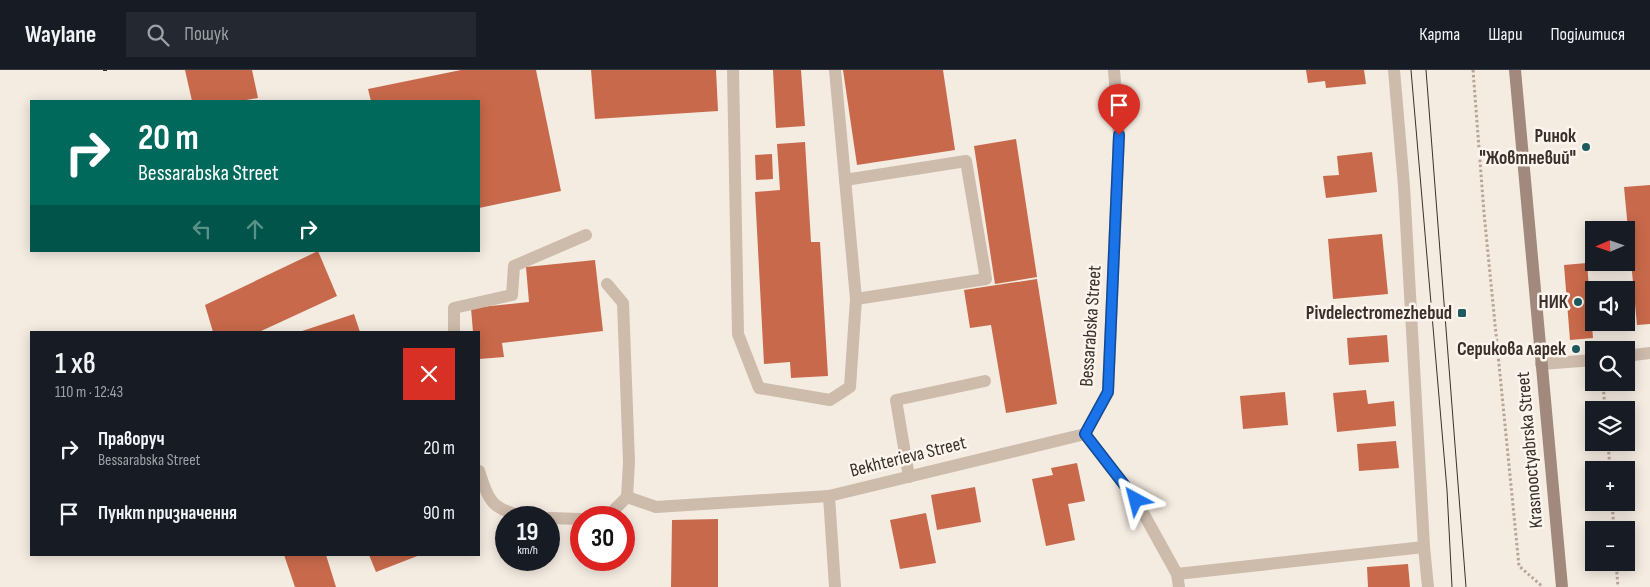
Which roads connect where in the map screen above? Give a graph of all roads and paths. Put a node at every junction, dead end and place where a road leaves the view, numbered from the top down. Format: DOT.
graph roads {
  1 [pos="733,70"];
  2 [pos="835,70"];
  3 [pos="1114,70"];
  4 [pos="1394,70"];
  5 [pos="1473,70"];
  6 [pos="1515,70"];
  7 [pos="845,180"];
  8 [pos="586,234"];
  9 [pos="607,284"];
  10 [pos="856,299"];
  11 [pos="454,331"];
  12 [pos="1650,353"];
  13 [pos="1635,355"];
  14 [pos="1585,361"];
  15 [pos="1541,364"];
  16 [pos="985,381"];
  17 [pos="1085,434"];
  18 [pos="480,474"];
  19 [pos="908,477"];
  20 [pos="829,496"];
  21 [pos="627,497"];
  22 [pos="496,506"];
  23 [pos="618,506"];
  24 [pos="1424,547"];
  25 [pos="1617,571"];
  26 [pos="1178,580"];
  27 [pos="835,587"];
  28 [pos="1428,587"];
  29 [pos="1544,587"];
  30 [pos="1562,587"];
  31 [pos="1618,587"];
  1 -- 10 [label="street"];
  2 -- 7 [label="street"];
  3 -- 17 [label="street, Bessarabska Street"];
  4 -- 24 [label="street"];
  5 -- 29 [label="path"];
  6 -- 15 [label="main road, Krasnooctyabrska Street"];
  7 -- 10 [label="street"];
  7 -- 10 [label="street"];
  8 -- 11 [label="street"];
  9 -- 21 [label="street"];
  12 -- 13 [label="street"];
  14 -- 15 [label="street"];
  15 -- 30 [label="main road, Krasnooctyabrska Street"];
  16 -- 19 [label="street"];
  17 -- 19 [label="street, Bekhterieva Street"];
  17 -- 26 [label="street"];
  18 -- 22 [label="street"];
  19 -- 20 [label="street, Bekhterieva Street"];
  20 -- 21 [label="street"];
  20 -- 27 [label="street, Bekhterieva Street"];
  21 -- 23 [label="street"];
  24 -- 26 [label="street"];
  24 -- 28 [label="street"];
  25 -- 31 [label="path"];
}
